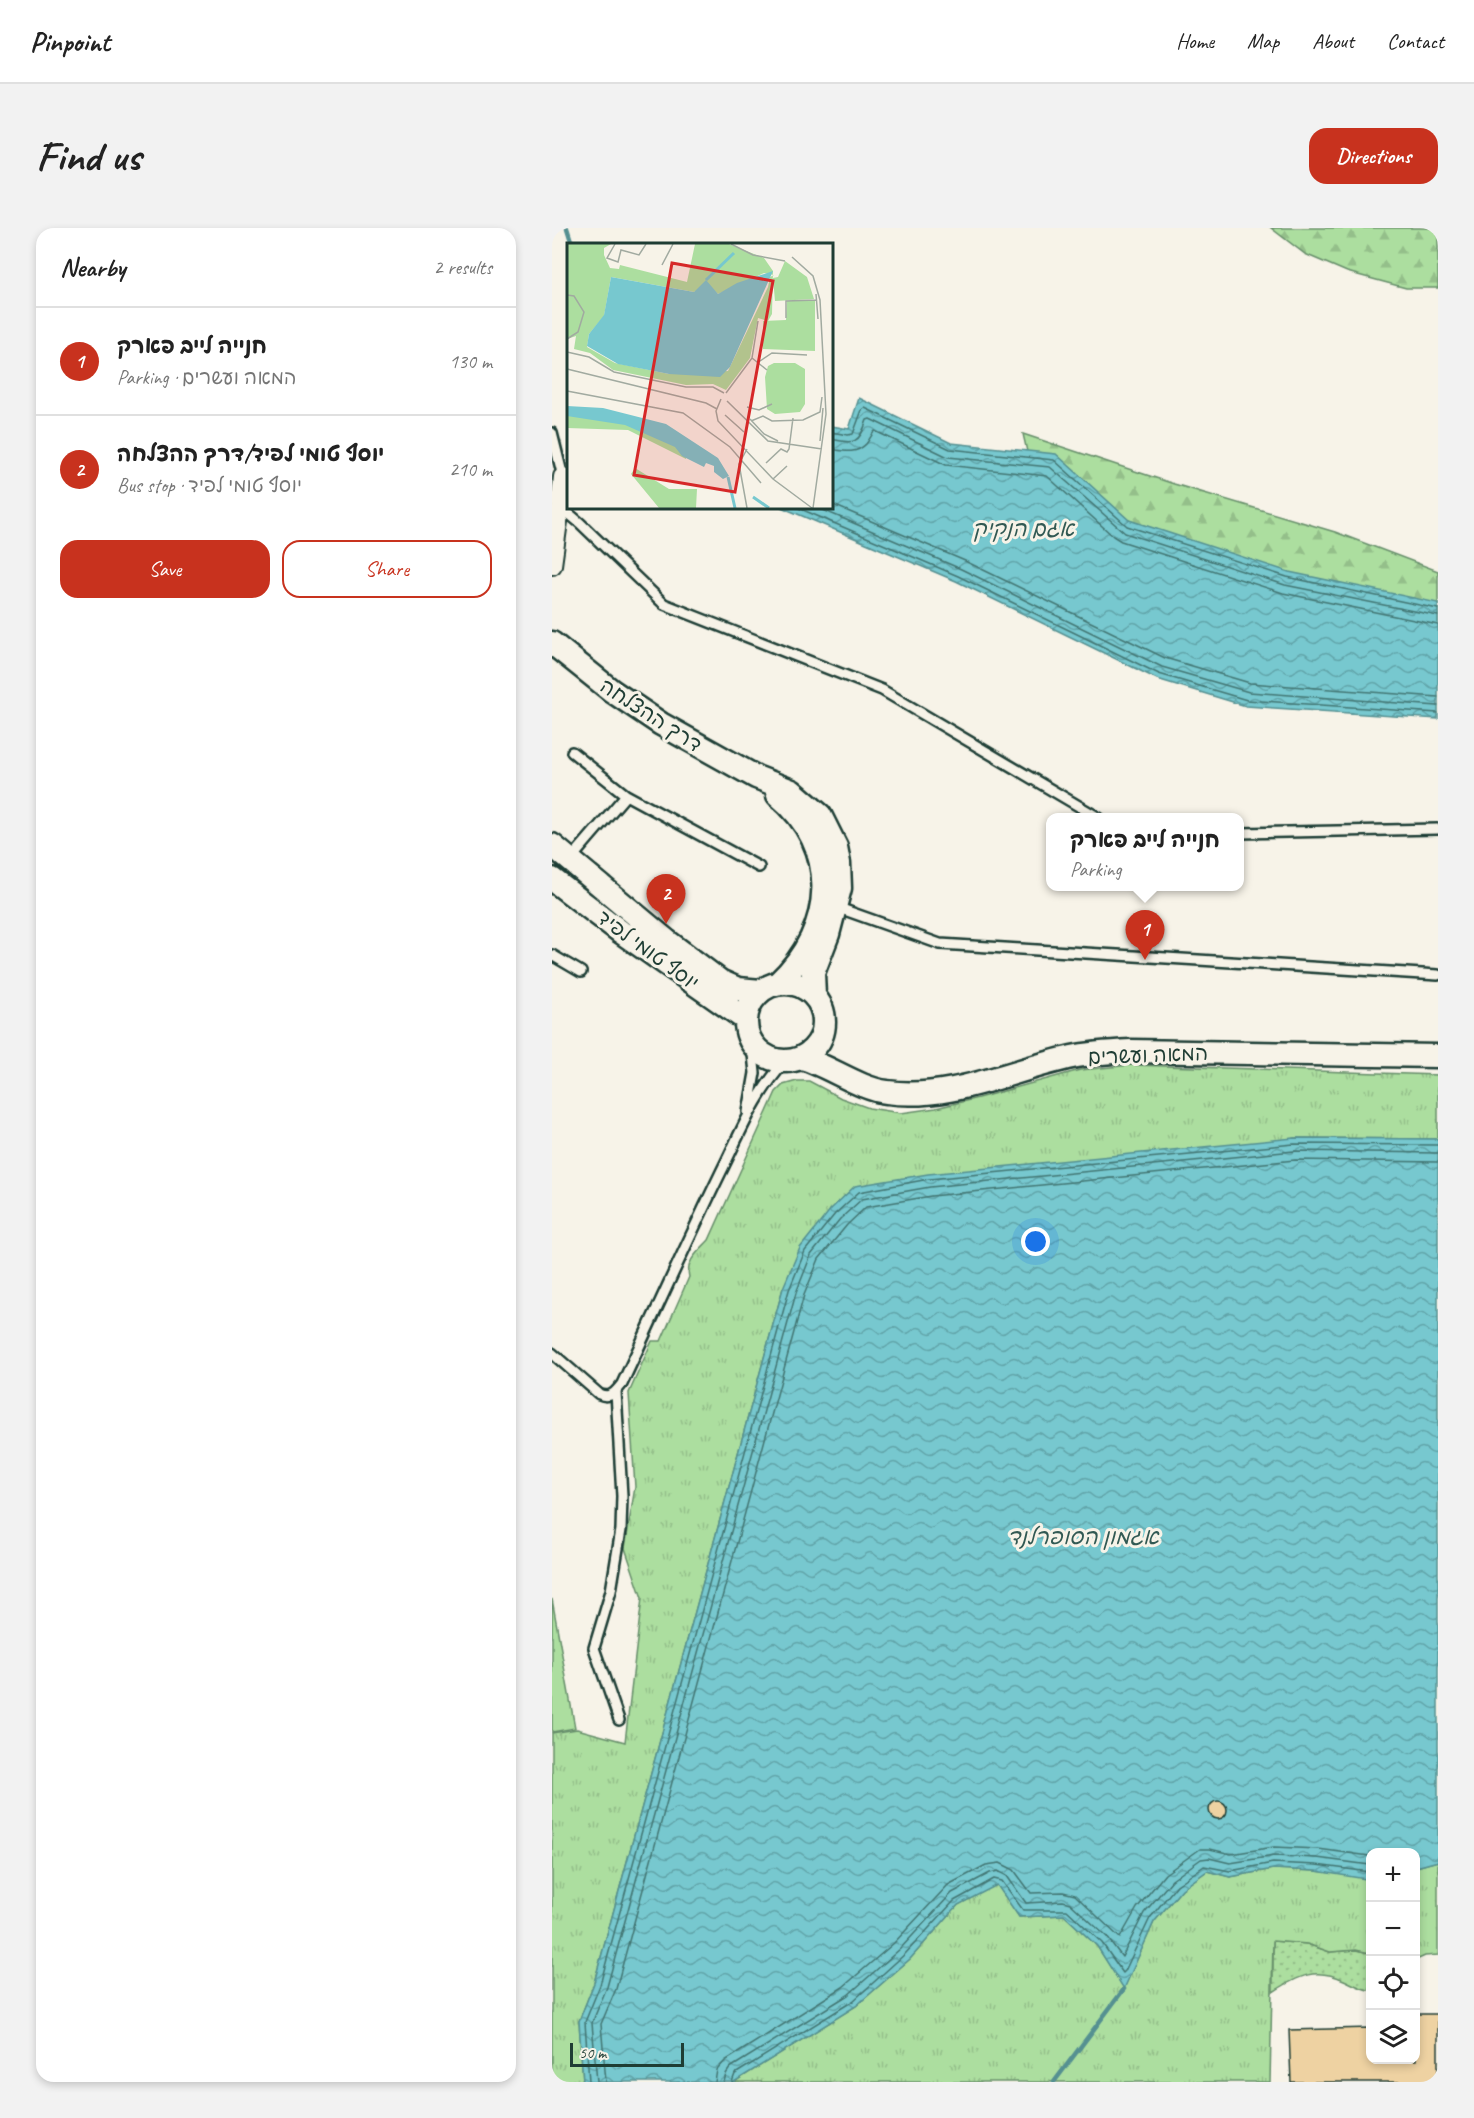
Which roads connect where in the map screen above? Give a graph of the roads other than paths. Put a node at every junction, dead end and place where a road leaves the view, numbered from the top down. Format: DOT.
graph roads {
  1 [pos="552,433"];
  2 [pos="563,477"];
  3 [pos="556,503"];
  4 [pos="552,565"];
  5 [pos="552,643"];
  6 [pos="572,752"];
  7 [pos="756,777"];
  8 [pos="626,795"];
  9 [pos="1091,813"];
  10 [pos="1438,829"];
  11 [pos="1244,833"];
  12 [pos="552,845"];
  13 [pos="570,860"];
  14 [pos="759,867"];
  15 [pos="552,879"];
  16 [pos="836,907"];
  17 [pos="552,956"];
  18 [pos="581,972"];
  19 [pos="1438,975"];
  20 [pos="770,987"];
  21 [pos="814,996"];
  22 [pos="745,1019"];
  23 [pos="823,1032"];
  24 [pos="752,1045"];
  25 [pos="1438,1056"];
  26 [pos="794,1059"];
  27 [pos="864,1085"];
  28 [pos="746,1120"];
  29 [pos="552,1353"];
  30 [pos="556,1364"];
  31 [pos="616,1392"];
  32 [pos="619,1720"];
  1 -- 2 [label="lane"];
  2 -- 3 [label="street"];
  3 -- 4 [label="street"];
  3 -- 9 [label="lane"];
  5 -- 7 [label="street, דרך ההצלחה"];
  6 -- 8 [label="lane"];
  7 -- 16 [label="street, דרך ההצלחה"];
  7 -- 20 [label="street, דרך ההצלחה"];
  8 -- 13 [label="lane"];
  8 -- 14 [label="lane"];
  10 -- 11 [label="lane"];
  12 -- 13 [label="street, יוסף טומי לפיד"];
  13 -- 20 [label="street, יוסף טומי לפיד"];
  15 -- 22 [label="street, יוסף טומי לפיד"];
  16 -- 19 [label="lane"];
  16 -- 21 [label="street, דרך ההצלחה"];
  17 -- 18 [label="lane"];
  20 -- 21 [label="street"];
  20 -- 22 [label="street"];
  21 -- 23 [label="street"];
  22 -- 24 [label="street"];
  23 -- 26 [label="street"];
  23 -- 27 [label="street"];
  24 -- 26 [label="street"];
  24 -- 28 [label="lane"];
  25 -- 27 [label="street, המאה ועשרים"];
  26 -- 27 [label="street, המאה ועשרים"];
  26 -- 28 [label="lane"];
  28 -- 31 [label="lane"];
  29 -- 30 [label="lane"];
  30 -- 31 [label="lane"];
  31 -- 32 [label="lane"];
}
